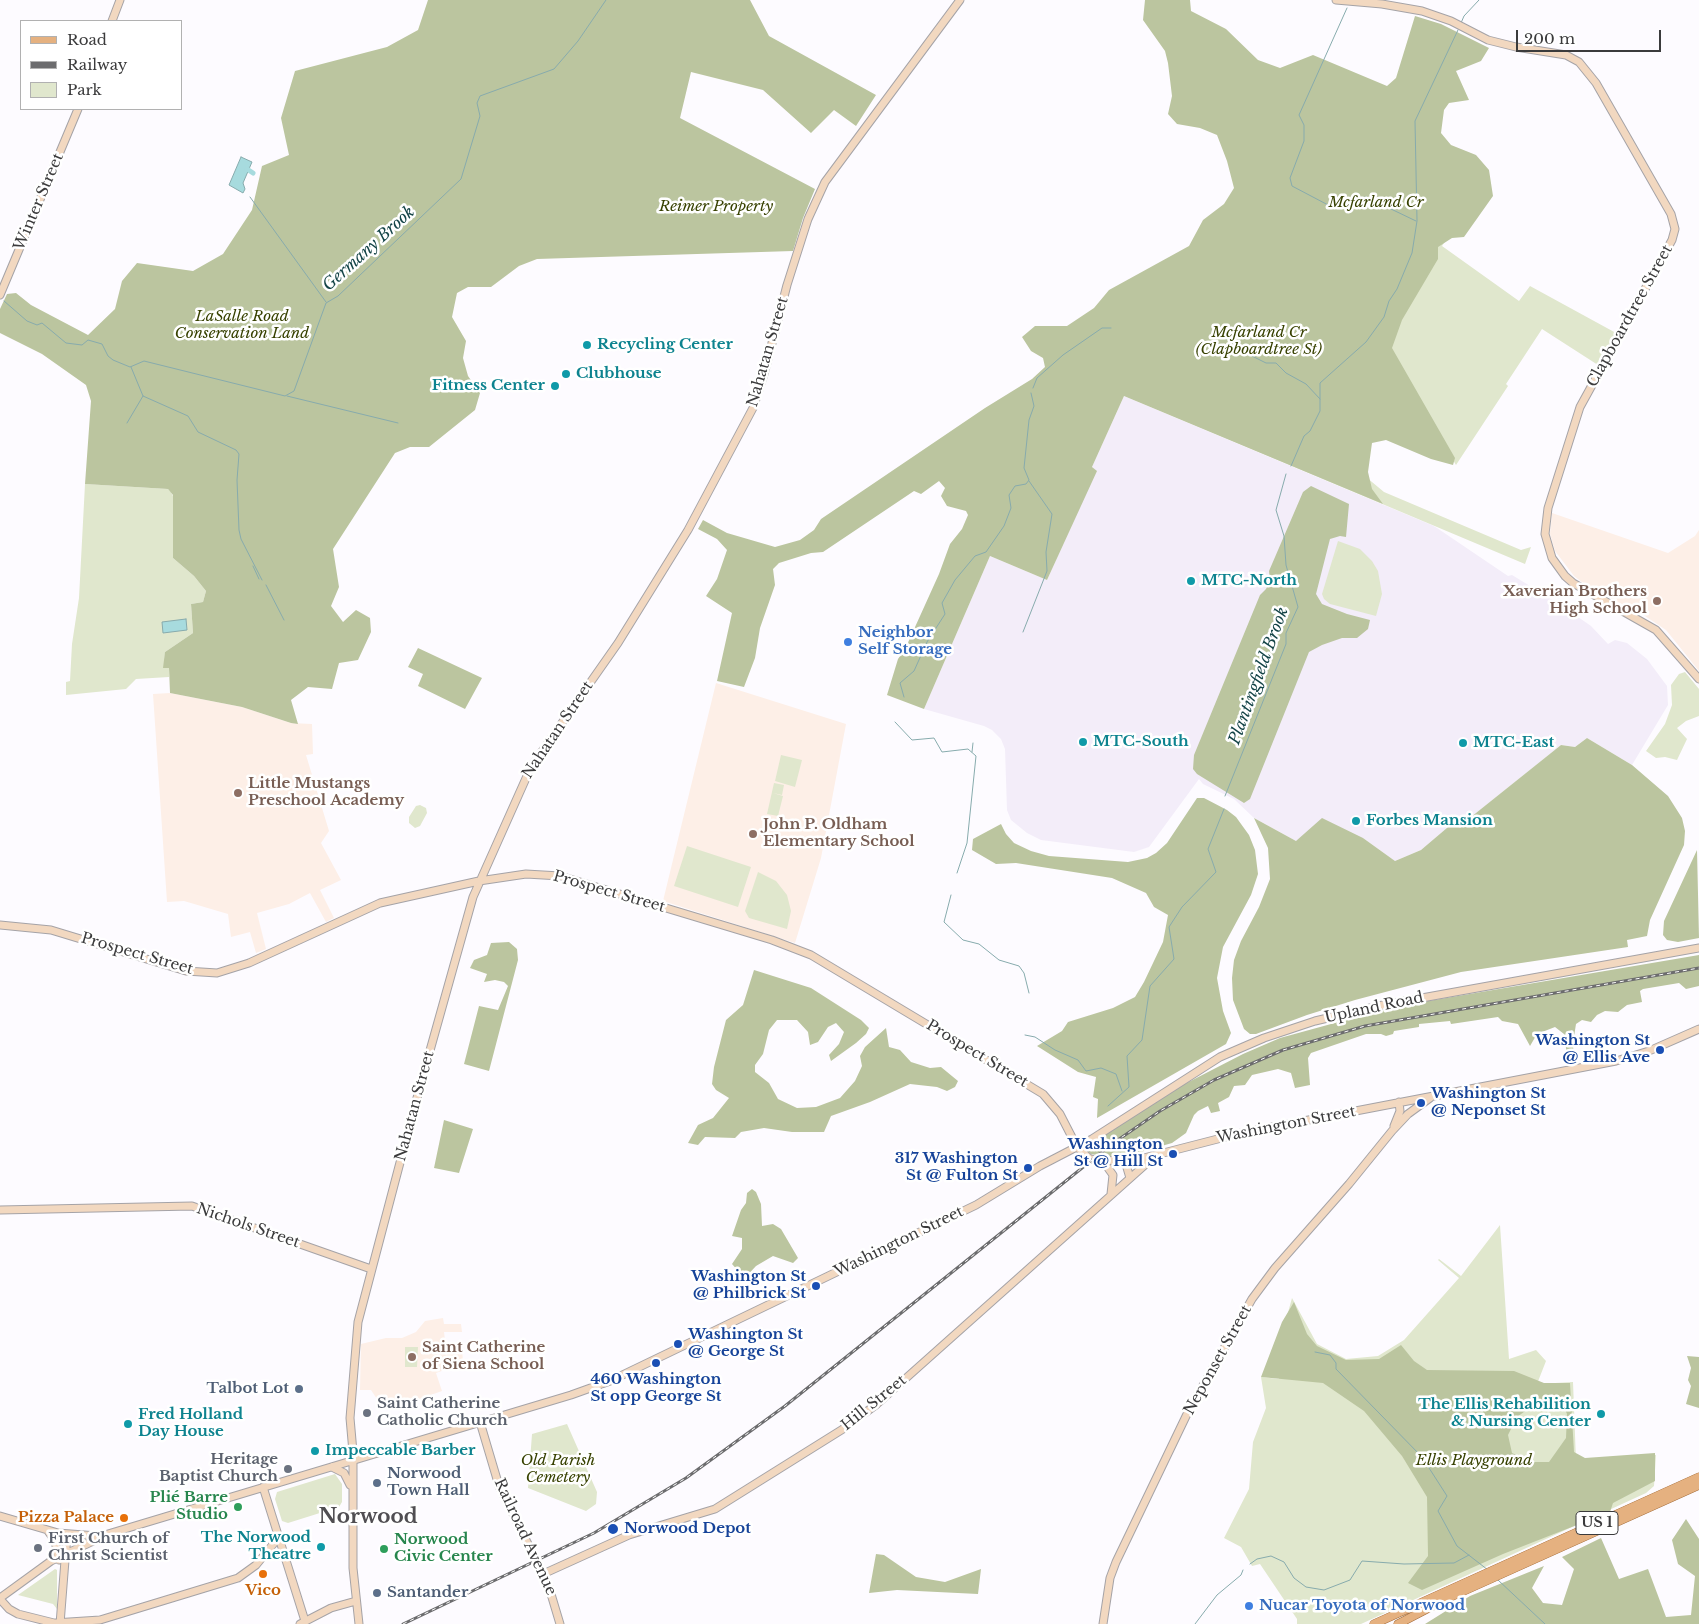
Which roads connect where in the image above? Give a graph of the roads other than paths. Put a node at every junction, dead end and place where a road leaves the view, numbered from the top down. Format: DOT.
graph roads {
  1 [pos="120,0"];
  2 [pos="960,0"];
  3 [pos="1336,0"];
  4 [pos="112,20"];
  5 [pos="78,110"];
  6 [pos="0,295"];
  7 [pos="1699,679"];
  8 [pos="479,881"];
  9 [pos="0,925"];
  10 [pos="1699,948"];
  11 [pos="1699,1029"];
  12 [pos="1434,1096"];
  13 [pos="1402,1102"];
  14 [pos="1408,1114"];
  15 [pos="1392,1130"];
  16 [pos="1077,1147"];
  17 [pos="1156,1156"];
  18 [pos="1125,1161"];
  19 [pos="1103,1162"];
  20 [pos="1130,1178"];
  21 [pos="1111,1195"];
  22 [pos="0,1210"];
  23 [pos="371,1269"];
  24 [pos="480,1422"];
  25 [pos="353,1460"];
  26 [pos="329,1467"];
  27 [pos="1699,1477"];
  28 [pos="1699,1485"];
  29 [pos="263,1487"];
  30 [pos="352,1491"];
  31 [pos="0,1516"];
  32 [pos="48,1531"];
  33 [pos="108,1534"];
  34 [pos="67,1535"];
  35 [pos="279,1538"];
  36 [pos="66,1553"];
  37 [pos="58,1554"];
  38 [pos="63,1568"];
  39 [pos="1498,1572"];
  40 [pos="543,1574"];
  41 [pos="1489,1576"];
  42 [pos="0,1599"];
  43 [pos="356,1601"];
  44 [pos="302,1623"];
  45 [pos="60,1624"];
  46 [pos="359,1624"];
  47 [pos="560,1624"];
  48 [pos="1103,1624"];
  49 [pos="1374,1624"];
  50 [pos="1398,1624"];
  1 -- 4 [label="main road"];
  2 -- 8 [label="main road, Nahatan Street"];
  3 -- 7 [label="main road, Clapboardtree Street"];
  5 -- 6 [label="main road, Winter Street"];
  8 -- 9 [label="main road, Prospect Street"];
  8 -- 16 [label="main road, Prospect Street"];
  8 -- 23 [label="main road, Nahatan Street"];
  10 -- 16 [label="main road, Upland Road"];
  11 -- 12 [label="main road, Washington Street"];
  12 -- 13 [label="main road, Washington Street"];
  12 -- 14 [label="main road, Neponset Street"];
  13 -- 14 [label="main road"];
  13 -- 15 [label="main road, Neponset Street"];
  13 -- 17 [label="main road, Washington Street"];
  14 -- 15 [label="main road, Neponset Street"];
  15 -- 48 [label="main road, Neponset Street"];
  16 -- 19 [label="main road"];
  16 -- 24 [label="main road, Washington Street"];
  17 -- 18 [label="main road, Washington Street"];
  17 -- 20 [label="main road, Hill Street"];
  18 -- 19 [label="main road, Washington Street"];
  18 -- 20 [label="main road"];
  19 -- 21 [label="main road"];
  20 -- 21 [label="main road, Hill Street"];
  21 -- 40 [label="main road, Hill Street"];
  22 -- 23 [label="main road, Nichols Street"];
  23 -- 25 [label="main road, Nahatan Street"];
  24 -- 25 [label="main road, Washington Street"];
  24 -- 40 [label="main road, Railroad Avenue"];
  25 -- 26 [label="main road, Washington Street"];
  25 -- 30 [label="main road, Nahatan Street"];
  26 -- 29 [label="main road, Washington Street"];
  26 -- 30 [label="main road"];
  27 -- 39 [label="main road, US 1"];
  28 -- 39 [label="main road, US 1"];
  29 -- 33 [label="main road, Washington Street"];
  29 -- 35 [label="main road"];
  30 -- 43 [label="main road, Nahatan Street"];
  31 -- 32 [label="main road"];
  32 -- 34 [label="main road"];
  32 -- 37 [label="main road"];
  33 -- 34 [label="main road, Washington Street"];
  33 -- 36 [label="main road, Washington Street"];
  34 -- 36 [label="main road"];
  34 -- 37 [label="main road, Washington Street"];
  35 -- 44 [label="main road"];
  35 -- 45 [label="main road"];
  36 -- 37 [label="main road, Washington Street"];
  36 -- 38 [label="main road"];
  37 -- 38 [label="main road"];
  37 -- 42 [label="main road, Washington Street"];
  38 -- 45 [label="main road"];
  39 -- 41 [label="main road, US 1"];
  40 -- 47 [label="main road, Railroad Avenue"];
  41 -- 49 [label="main road, US 1"];
  41 -- 50 [label="main road, US 1"];
  42 -- 45 [label="main road"];
  43 -- 44 [label="main road"];
  43 -- 46 [label="main road, Nahatan Street"];
}
